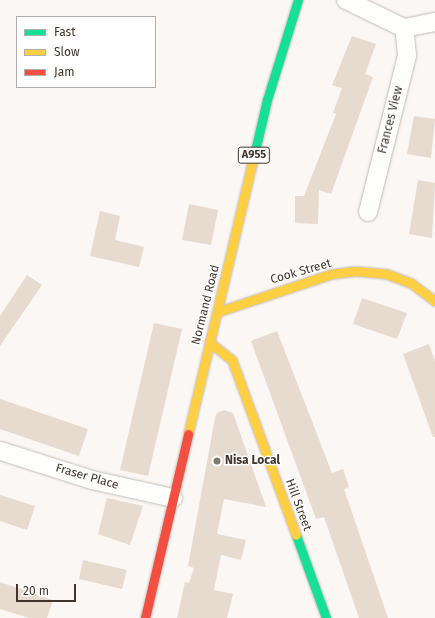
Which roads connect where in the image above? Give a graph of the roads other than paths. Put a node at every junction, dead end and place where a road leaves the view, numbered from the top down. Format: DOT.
graph roads {
  1 [pos="298,0"];
  2 [pos="346,0"];
  3 [pos="435,22"];
  4 [pos="404,28"];
  5 [pos="368,212"];
  6 [pos="435,301"];
  7 [pos="217,312"];
  8 [pos="209,342"];
  9 [pos="2,451"];
  10 [pos="173,498"];
  11 [pos="145,618"];
  12 [pos="326,618"];
  1 -- 7 [label="main road, Normand Road / A955"];
  2 -- 4 [label="street"];
  3 -- 4 [label="street"];
  4 -- 5 [label="street, Frances View"];
  6 -- 7 [label="main road, Cook Street"];
  7 -- 8 [label="main road, Normand Road / A955"];
  8 -- 10 [label="main road, Normand Road / A955"];
  8 -- 12 [label="main road, Hill Street"];
  9 -- 10 [label="street, Fraser Place"];
  10 -- 11 [label="main road, Normand Road / A955"];
}
